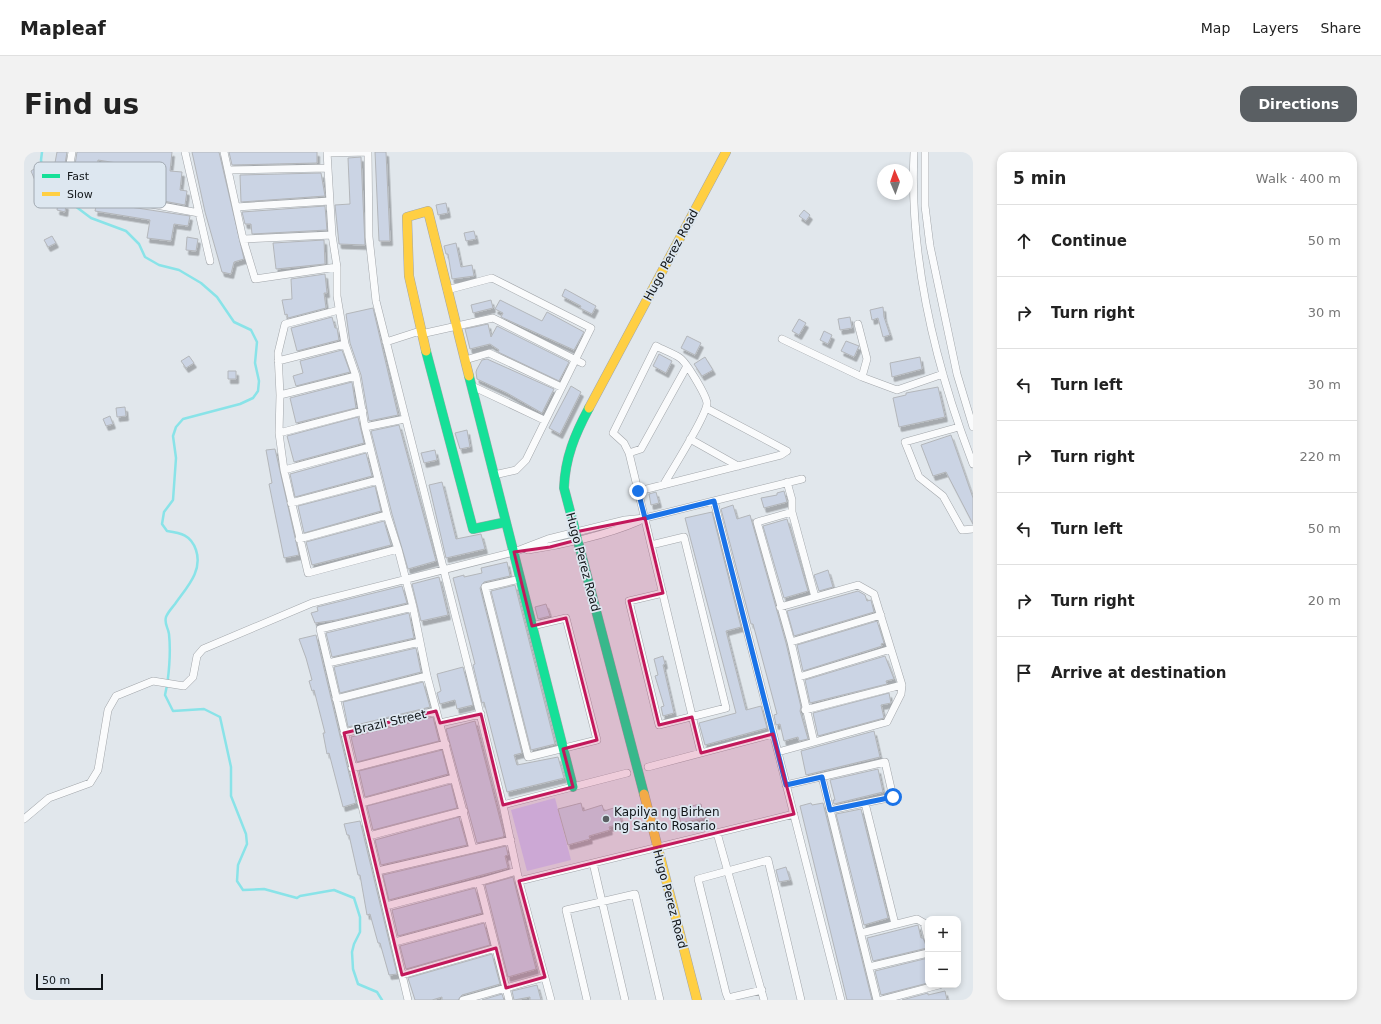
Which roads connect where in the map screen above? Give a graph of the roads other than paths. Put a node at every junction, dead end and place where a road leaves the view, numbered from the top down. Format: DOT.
graph roads {
  1 [pos="72,152"];
  2 [pos="185,152"];
  3 [pos="224,152"];
  4 [pos="327,152"];
  5 [pos="368,152"];
  6 [pos="726,152"];
  7 [pos="914,152"];
  8 [pos="926,152"];
  9 [pos="70,162"];
  10 [pos="328,168"];
  11 [pos="228,170"];
  12 [pos="330,201"];
  13 [pos="166,207"];
  14 [pos="236,207"];
  15 [pos="199,213"];
  16 [pos="332,235"];
  17 [pos="243,240"];
  18 [pos="210,261"];
  19 [pos="337,267"];
  20 [pos="448,290"];
  21 [pos="339,310"];
  22 [pos="858,324"];
  23 [pos="456,326"];
  24 [pos="421,333"];
  25 [pos="782,339"];
  26 [pos="386,342"];
  27 [pos="345,344"];
  28 [pos="465,360"];
  29 [pos="278,361"];
  30 [pos="579,361"];
  31 [pos="687,366"];
  32 [pos="943,374"];
  33 [pos="356,376"];
  34 [pos="862,377"];
  35 [pos="472,386"];
  36 [pos="561,387"];
  37 [pos="280,395"];
  38 [pos="706,408"];
  39 [pos="363,411"];
  40 [pos="405,419"];
  41 [pos="544,420"];
  42 [pos="365,427"];
  43 [pos="959,427"];
  44 [pos="973,427"];
  45 [pos="278,432"];
  46 [pos="690,439"];
  47 [pos="370,447"];
  48 [pos="629,453"];
  49 [pos="973,464"];
  50 [pos="738,466"];
  51 [pos="284,470"];
  52 [pos="494,475"];
  53 [pos="802,479"];
  54 [pos="378,480"];
  55 [pos="787,482"];
  56 [pos="664,484"];
  57 [pos="638,491"];
  58 [pos="714,501"];
  59 [pos="291,504"];
  60 [pos="792,512"];
  61 [pos="387,515"];
  62 [pos="645,518"];
  63 [pos="506,522"];
  64 [pos="973,529"];
  65 [pos="576,536"];
  66 [pos="299,539"];
  67 [pos="651,545"];
  68 [pos="398,550"];
  69 [pos="514,552"];
  70 [pos="445,569"];
  71 [pos="405,579"];
  72 [pos="520,579"];
  73 [pos="663,593"];
  74 [pos="815,597"];
  75 [pos="413,607"];
  76 [pos="780,607"];
  77 [pos="881,615"];
  78 [pos="532,626"];
  79 [pos="420,642"];
  80 [pos="790,642"];
  81 [pos="891,649"];
  82 [pos="328,663"];
  83 [pos="427,676"];
  84 [pos="799,677"];
  85 [pos="902,685"];
  86 [pos="336,699"];
  87 [pos="806,710"];
  88 [pos="436,711"];
  89 [pos="481,714"];
  90 [pos="692,716"];
  91 [pos="440,722"];
  92 [pos="344,732"];
  93 [pos="773,734"];
  94 [pos="814,742"];
  95 [pos="446,744"];
  96 [pos="563,749"];
  97 [pos="778,752"];
  98 [pos="701,753"];
  99 [pos="648,767"];
  100 [pos="352,768"];
  101 [pos="627,773"];
  102 [pos="822,777"];
  103 [pos="454,778"];
  104 [pos="786,785"];
  105 [pos="573,787"];
  106 [pos="361,803"];
  107 [pos="865,803"];
  108 [pos="503,805"];
  109 [pos="830,810"];
  110 [pos="464,811"];
  111 [pos="794,814"];
  112 [pos="24,818"];
  113 [pos="717,833"];
  114 [pos="369,836"];
  115 [pos="511,840"];
  116 [pos="657,847"];
  117 [pos="474,849"];
  118 [pos="593,863"];
  119 [pos="729,869"];
  120 [pos="378,871"];
  121 [pos="517,871"];
  122 [pos="519,881"];
  123 [pos="479,882"];
  124 [pos="602,902"];
  125 [pos="386,906"];
  126 [pos="488,917"];
  127 [pos="895,924"];
  128 [pos="925,927"];
  129 [pos="861,933"];
  130 [pos="394,942"];
  131 [pos="496,948"];
  132 [pos="925,954"];
  133 [pos="869,967"];
  134 [pos="402,975"];
  135 [pos="545,977"];
  136 [pos="506,988"];
  137 [pos="928,988"];
  138 [pos="762,990"];
  139 [pos="408,1000"];
  140 [pos="463,1000"];
  141 [pos="509,1000"];
  142 [pos="551,1000"];
  143 [pos="587,1000"];
  144 [pos="625,1000"];
  145 [pos="660,1000"];
  146 [pos="697,1000"];
  147 [pos="764,1000"];
  148 [pos="801,1000"];
  149 [pos="841,1000"];
  150 [pos="877,1000"];
  151 [pos="882,1000"];
  1 -- 9 [label="street"];
  2 -- 15 [label="street"];
  3 -- 11 [label="street"];
  4 -- 5 [label="street"];
  4 -- 10 [label="street"];
  5 -- 26 [label="street"];
  6 -- 65 [label="street, Hugo Perez Road"];
  7 -- 32 [label="street"];
  8 -- 44 [label="street"];
  10 -- 11 [label="street"];
  10 -- 12 [label="street"];
  11 -- 14 [label="street"];
  12 -- 14 [label="street"];
  12 -- 16 [label="street"];
  13 -- 15 [label="street"];
  14 -- 17 [label="street"];
  15 -- 18 [label="street"];
  16 -- 17 [label="street"];
  16 -- 19 [label="street"];
  17 -- 19 [label="street"];
  19 -- 21 [label="street"];
  20 -- 23 [label="street"];
  20 -- 24 [label="street"];
  20 -- 30 [label="street"];
  21 -- 27 [label="street"];
  21 -- 29 [label="street"];
  22 -- 34 [label="street"];
  23 -- 24 [label="street"];
  23 -- 28 [label="street"];
  23 -- 30 [label="street"];
  24 -- 26 [label="street"];
  24 -- 63 [label="street"];
  25 -- 34 [label="street"];
  26 -- 40 [label="street"];
  27 -- 29 [label="street"];
  27 -- 33 [label="street"];
  28 -- 35 [label="street"];
  28 -- 36 [label="street"];
  29 -- 37 [label="street"];
  30 -- 36 [label="street"];
  31 -- 38 [label="street"];
  31 -- 48 [label="street"];
  31 -- 48 [label="street"];
  32 -- 34 [label="street"];
  32 -- 43 [label="street"];
  33 -- 37 [label="street"];
  33 -- 39 [label="street"];
  35 -- 41 [label="street"];
  35 -- 52 [label="street"];
  36 -- 41 [label="street"];
  37 -- 45 [label="street"];
  38 -- 46 [label="street"];
  38 -- 50 [label="street"];
  39 -- 42 [label="street"];
  39 -- 45 [label="street"];
  40 -- 42 [label="street"];
  40 -- 70 [label="street"];
  41 -- 52 [label="street"];
  42 -- 47 [label="street"];
  43 -- 49 [label="street"];
  43 -- 64 [label="street"];
  45 -- 51 [label="street"];
  46 -- 50 [label="street"];
  46 -- 56 [label="street"];
  47 -- 51 [label="street"];
  47 -- 54 [label="street"];
  48 -- 57 [label="street"];
  50 -- 56 [label="street"];
  51 -- 59 [label="street"];
  52 -- 63 [label="street"];
  53 -- 55 [label="street"];
  54 -- 59 [label="street"];
  54 -- 61 [label="street"];
  55 -- 58 [label="street"];
  55 -- 60 [label="street"];
  56 -- 57 [label="street"];
  57 -- 62 [label="street"];
  58 -- 62 [label="street"];
  58 -- 93 [label="street"];
  59 -- 66 [label="street"];
  60 -- 74 [label="street"];
  60 -- 76 [label="street"];
  61 -- 66 [label="street"];
  61 -- 68 [label="street"];
  62 -- 65 [label="street"];
  62 -- 67 [label="street"];
  63 -- 69 [label="street"];
  65 -- 69 [label="street"];
  65 -- 116 [label="street, Hugo Perez Road"];
  66 -- 68 [label="street"];
  67 -- 73 [label="street"];
  67 -- 90 [label="street"];
  68 -- 71 [label="street"];
  69 -- 70 [label="street"];
  69 -- 72 [label="street"];
  70 -- 71 [label="street"];
  70 -- 89 [label="street"];
  71 -- 75 [label="street"];
  71 -- 112 [label="street"];
  72 -- 78 [label="street"];
  72 -- 96 [label="street"];
  73 -- 90 [label="street"];
  73 -- 90 [label="street"];
  74 -- 76 [label="street"];
  74 -- 77 [label="street"];
  75 -- 79 [label="street"];
  75 -- 82 [label="street"];
  76 -- 80 [label="street"];
  77 -- 80 [label="street"];
  77 -- 81 [label="street"];
  78 -- 96 [label="street"];
  78 -- 96 [label="street"];
  79 -- 82 [label="street"];
  79 -- 83 [label="street"];
  80 -- 84 [label="street"];
  81 -- 84 [label="street"];
  81 -- 85 [label="street"];
  82 -- 86 [label="street"];
  83 -- 86 [label="street"];
  83 -- 88 [label="street"];
  84 -- 87 [label="street"];
  85 -- 87 [label="street"];
  85 -- 94 [label="street"];
  86 -- 92 [label="street"];
  87 -- 94 [label="street"];
  88 -- 91 [label="street"];
  88 -- 92 [label="street, Brazil Street"];
  89 -- 91 [label="street"];
  89 -- 108 [label="street"];
  90 -- 98 [label="street"];
  91 -- 95 [label="street"];
  92 -- 100 [label="street"];
  93 -- 97 [label="street"];
  93 -- 98 [label="street"];
  94 -- 97 [label="street"];
  95 -- 100 [label="street"];
  95 -- 103 [label="street"];
  96 -- 105 [label="street"];
  97 -- 104 [label="street"];
  98 -- 99 [label="street"];
  100 -- 106 [label="street"];
  101 -- 105 [label="street"];
  102 -- 104 [label="street"];
  102 -- 107 [label="street"];
  102 -- 109 [label="street"];
  103 -- 106 [label="street"];
  103 -- 110 [label="street"];
  104 -- 111 [label="street"];
  105 -- 108 [label="street"];
  106 -- 114 [label="street"];
  107 -- 109 [label="street"];
  107 -- 127 [label="street"];
  108 -- 115 [label="street"];
  109 -- 129 [label="street"];
  110 -- 114 [label="street"];
  110 -- 117 [label="street"];
  111 -- 113 [label="street"];
  111 -- 149 [label="street"];
  113 -- 116 [label="street"];
  113 -- 119 [label="street"];
  114 -- 120 [label="street"];
  115 -- 117 [label="street"];
  115 -- 121 [label="street"];
  116 -- 118 [label="street"];
  116 -- 146 [label="street, Hugo Perez Road"];
  117 -- 120 [label="street"];
  118 -- 122 [label="street"];
  118 -- 124 [label="street"];
  119 -- 138 [label="street"];
  119 -- 138 [label="street"];
  119 -- 148 [label="street"];
  120 -- 125 [label="street"];
  121 -- 122 [label="street"];
  121 -- 123 [label="street"];
  122 -- 135 [label="street"];
  123 -- 125 [label="street"];
  123 -- 126 [label="street"];
  124 -- 143 [label="street"];
  124 -- 144 [label="street"];
  124 -- 145 [label="street"];
  125 -- 130 [label="street"];
  126 -- 130 [label="street"];
  126 -- 131 [label="street"];
  127 -- 128 [label="street"];
  127 -- 129 [label="street"];
  129 -- 133 [label="street"];
  130 -- 134 [label="street"];
  131 -- 134 [label="street"];
  131 -- 136 [label="street"];
  132 -- 133 [label="street"];
  133 -- 150 [label="street"];
  134 -- 139 [label="street"];
  135 -- 136 [label="street"];
  135 -- 142 [label="street"];
  136 -- 140 [label="street"];
  136 -- 141 [label="street"];
  137 -- 151 [label="street"];
  138 -- 147 [label="street"];
}
